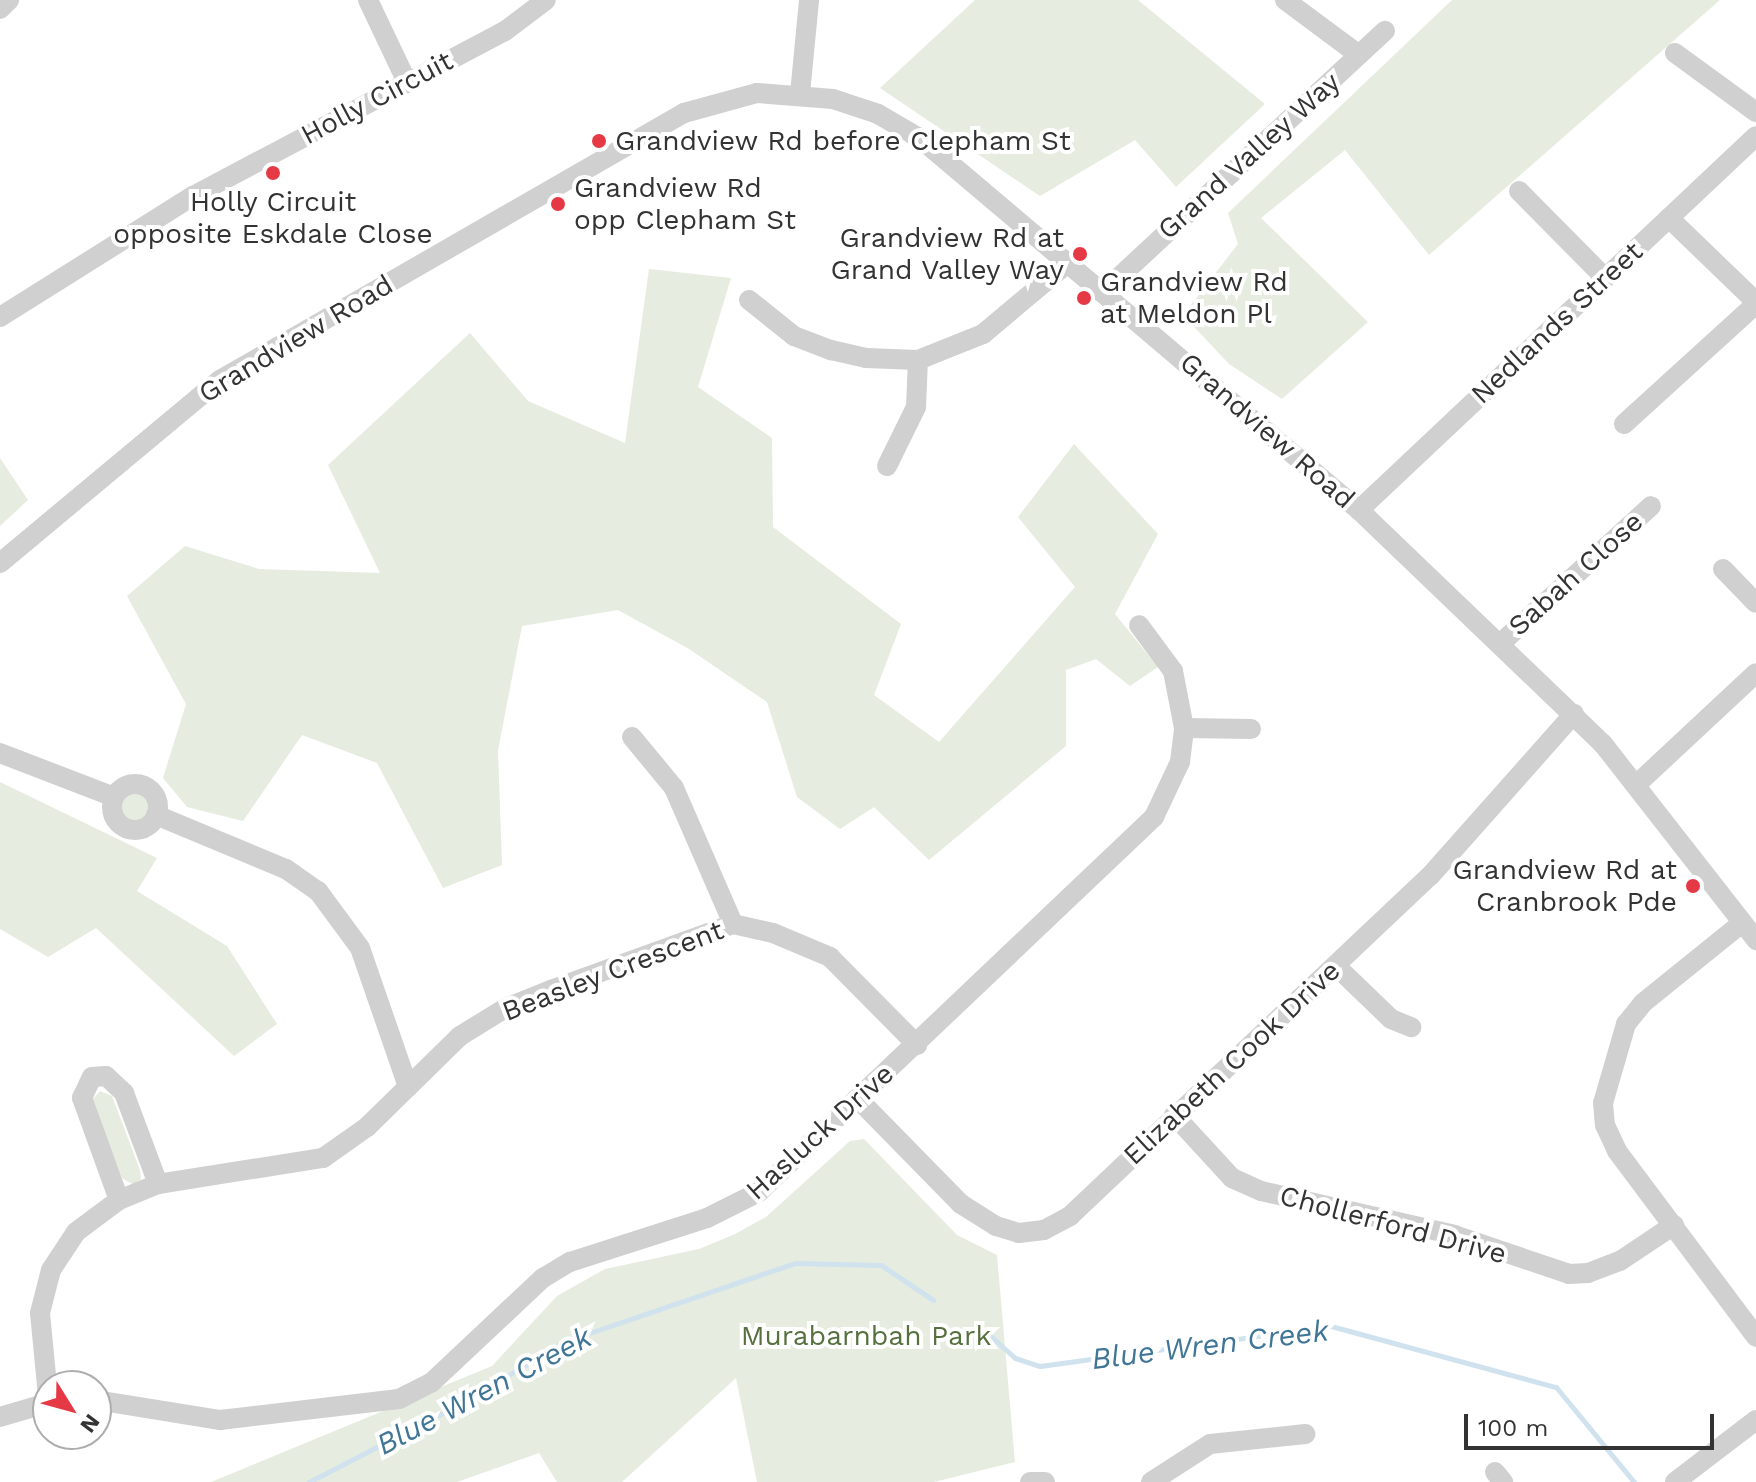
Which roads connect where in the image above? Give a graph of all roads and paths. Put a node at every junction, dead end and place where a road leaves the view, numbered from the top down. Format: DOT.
graph roads {
  1 [pos="9,0"];
  2 [pos="368,0"];
  3 [pos="546,0"];
  4 [pos="809,0"];
  5 [pos="1285,0"];
  6 [pos="0,9"];
  7 [pos="1385,31"];
  8 [pos="1675,53"];
  9 [pos="1359,55"];
  10 [pos="406,80"];
  11 [pos="800,94"];
  12 [pos="1756,112"];
  13 [pos="1756,136"];
  14 [pos="1519,191"];
  15 [pos="1669,218"];
  16 [pos="1070,261"];
  17 [pos="1605,278"];
  18 [pos="1104,291"];
  19 [pos="749,300"];
  20 [pos="1756,303"];
  21 [pos="0,317"];
  22 [pos="918,360"];
  23 [pos="1624,424"];
  24 [pos="887,466"];
  25 [pos="1651,506"];
  26 [pos="1359,510"];
  27 [pos="0,563"];
  28 [pos="1723,569"];
  29 [pos="1756,603"];
  30 [pos="1139,625"];
  31 [pos="1501,643"];
  32 [pos="1756,673"];
  33 [pos="1574,714"];
  34 [pos="1184,728"];
  35 [pos="1251,729"];
  36 [pos="632,737"];
  37 [pos="0,753"];
  38 [pos="1636,785"];
  39 [pos="114,797"];
  40 [pos="156,815"];
  41 [pos="1742,923"];
  42 [pos="733,924"];
  43 [pos="1756,940"];
  44 [pos="1336,966"];
  45 [pos="1411,1027"];
  46 [pos="917,1045"];
  47 [pos="408,1087"];
  48 [pos="859,1100"];
  49 [pos="1174,1115"];
  50 [pos="158,1184"];
  51 [pos="119,1200"];
  52 [pos="1674,1225"];
  53 [pos="1756,1337"];
  54 [pos="45,1370"];
  55 [pos="112,1403"];
  56 [pos="32,1408"];
  57 [pos="0,1417"];
  58 [pos="1756,1420"];
  59 [pos="1305,1434"];
  60 [pos="1030,1482"];
  61 [pos="1045,1482"];
  62 [pos="1151,1482"];
  63 [pos="1675,1482"];
  1 -- 6 [label="street"];
  2 -- 10 [label="street"];
  3 -- 10 [label="street, Holly Circuit"];
  4 -- 11 [label="street"];
  5 -- 9 [label="street, Grand Valley Way"];
  7 -- 9 [label="street, Grand Valley Way"];
  8 -- 12 [label="street"];
  9 -- 18 [label="street, Grand Valley Way"];
  10 -- 21 [label="street, Holly Circuit"];
  11 -- 16 [label="street, Grandview Road"];
  11 -- 27 [label="street, Grandview Road"];
  13 -- 15 [label="street, Nedlands Street"];
  14 -- 17 [label="street"];
  15 -- 17 [label="street, Nedlands Street"];
  15 -- 20 [label="street"];
  16 -- 18 [label="street, Grandview Road"];
  16 -- 22 [label="street"];
  17 -- 26 [label="street, Nedlands Street"];
  18 -- 26 [label="street, Grandview Road"];
  19 -- 22 [label="street"];
  20 -- 23 [label="street"];
  22 -- 24 [label="street"];
  25 -- 31 [label="street, Sabah Close"];
  26 -- 31 [label="street, Grandview Road"];
  28 -- 29 [label="street"];
  30 -- 34 [label="street, Hasluck Drive"];
  31 -- 33 [label="street, Grandview Road"];
  32 -- 38 [label="street"];
  33 -- 38 [label="street, Grandview Road"];
  33 -- 44 [label="street, Elizabeth Cook Drive"];
  34 -- 35 [label="street"];
  34 -- 46 [label="street, Hasluck Drive"];
  36 -- 42 [label="street"];
  37 -- 39 [label="street"];
  38 -- 41 [label="street, Grandview Road"];
  39 -- 40 [label="street"];
  39 -- 40 [label="street"];
  40 -- 47 [label="street"];
  41 -- 43 [label="street, Grandview Road"];
  41 -- 52 [label="street"];
  42 -- 46 [label="street, Beasley Crescent"];
  42 -- 47 [label="street, Beasley Crescent"];
  44 -- 45 [label="street"];
  44 -- 49 [label="street, Elizabeth Cook Drive"];
  46 -- 48 [label="street, Hasluck Drive"];
  47 -- 50 [label="street, Beasley Crescent"];
  48 -- 49 [label="street, Elizabeth Cook Drive"];
  48 -- 55 [label="street, Hasluck Drive"];
  49 -- 52 [label="street, Chollerford Drive"];
  50 -- 51 [label="street, Beasley Crescent"];
  50 -- 51 [label="street"];
  51 -- 54 [label="street, Beasley Crescent"];
  52 -- 53 [label="street"];
  56 -- 57 [label="street"];
  58 -- 63 [label="street"];
  59 -- 62 [label="street"];
  60 -- 61 [label="street"];
}
